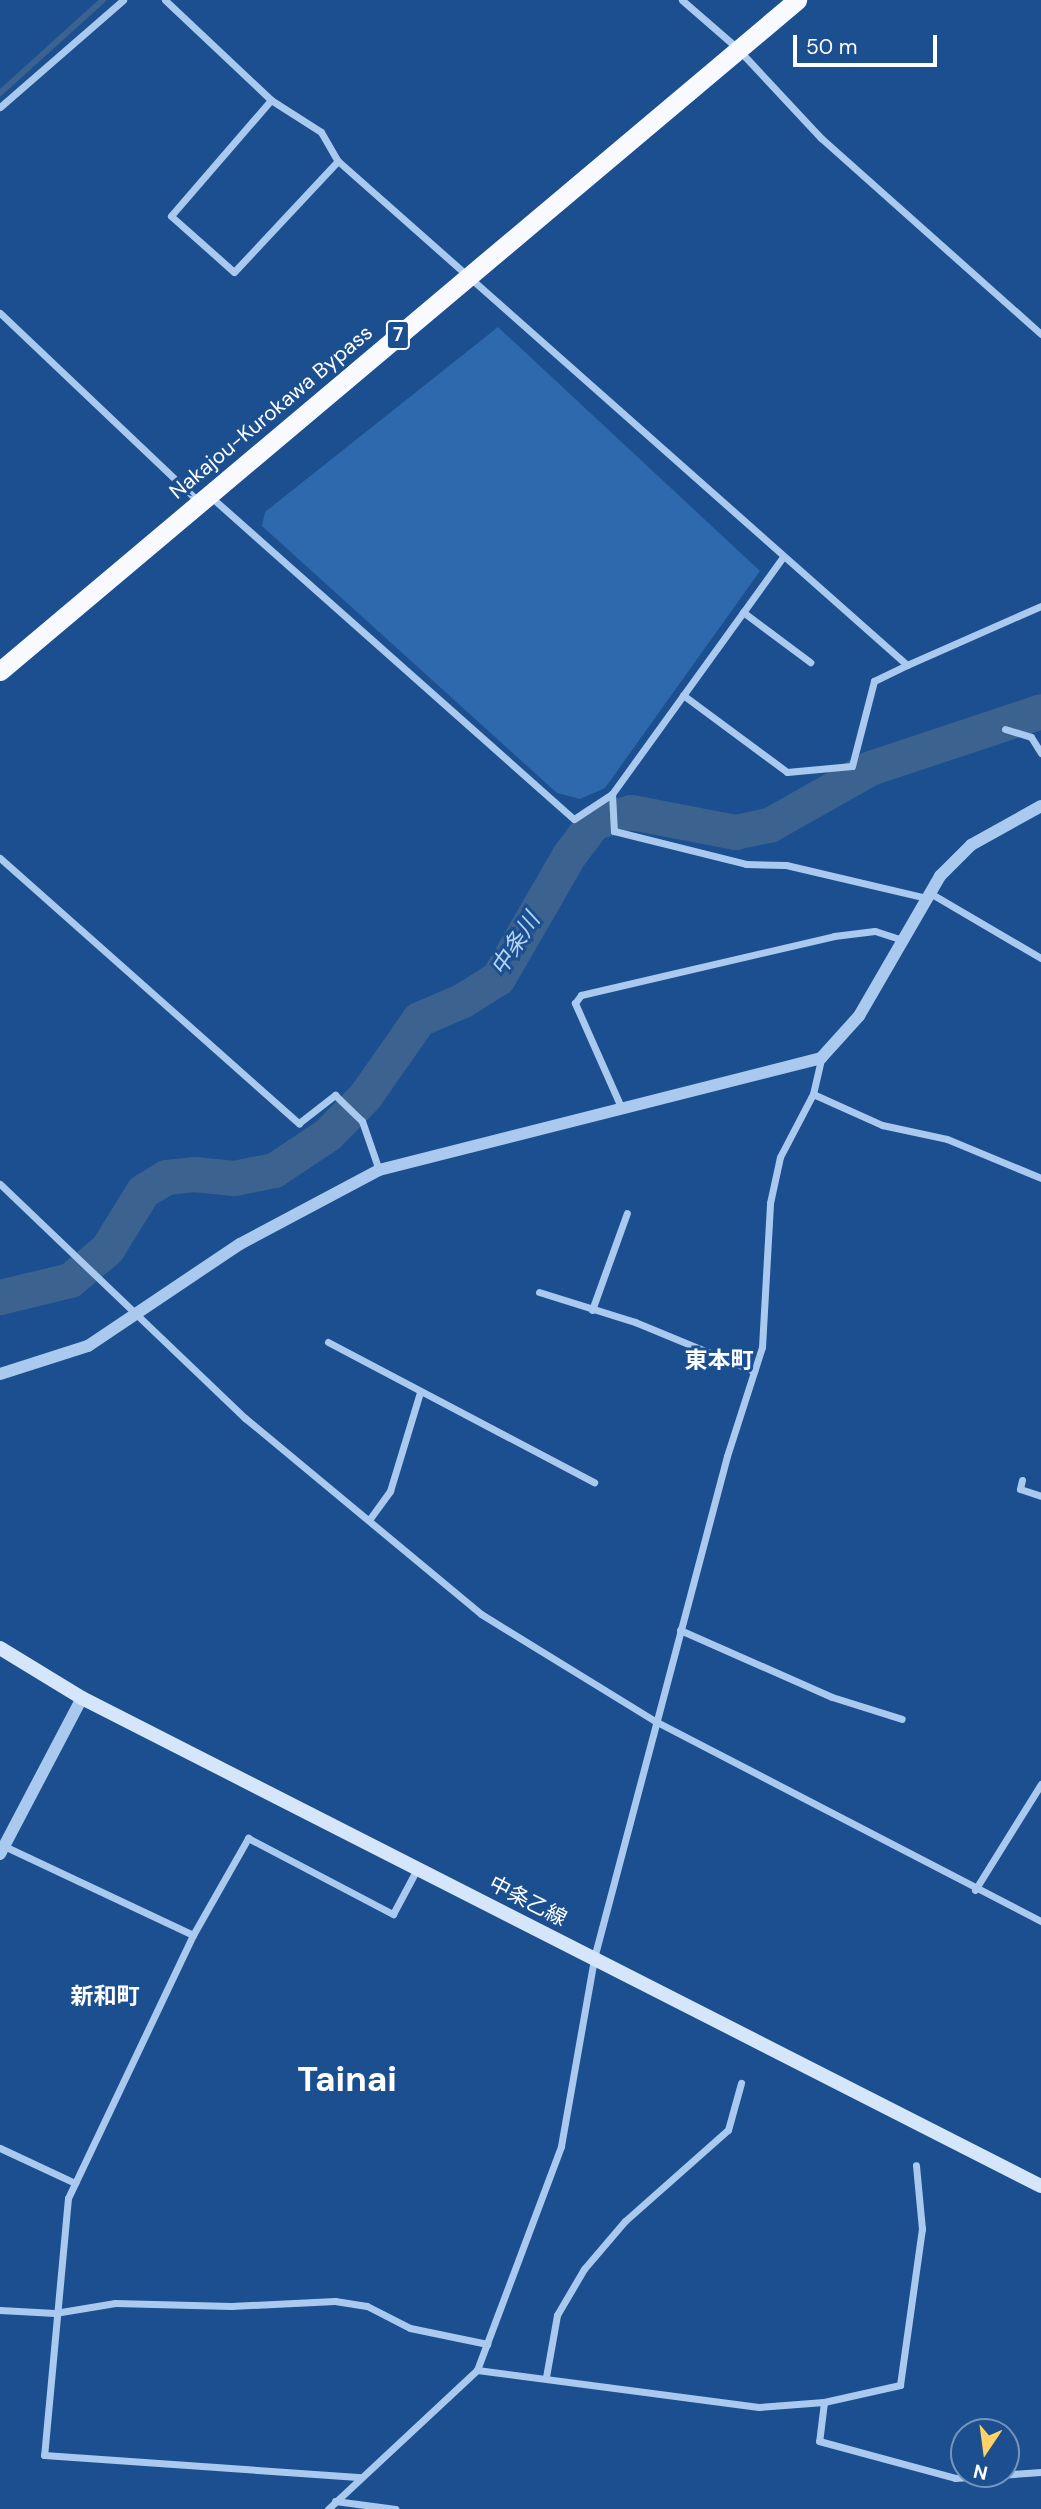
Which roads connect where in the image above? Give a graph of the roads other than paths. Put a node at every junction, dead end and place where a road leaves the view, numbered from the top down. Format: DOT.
graph roads {
  1 [pos="123,0"];
  2 [pos="165,0"];
  3 [pos="682,0"];
  4 [pos="797,0"];
  5 [pos="736,47"];
  6 [pos="271,100"];
  7 [pos="0,107"];
  8 [pos="338,162"];
  9 [pos="470,275"];
  10 [pos="0,313"];
  11 [pos="1041,334"];
  12 [pos="202,498"];
  13 [pos="782,558"];
  14 [pos="1041,606"];
  15 [pos="743,611"];
  16 [pos="810,662"];
  17 [pos="907,665"];
  18 [pos="0,671"];
  19 [pos="683,695"];
  20 [pos="1005,729"];
  21 [pos="1041,753"];
  22 [pos="612,794"];
  23 [pos="1041,806"];
  24 [pos="0,858"];
  25 [pos="929,896"];
  26 [pos="903,940"];
  27 [pos="1041,958"];
  28 [pos="821,1058"];
  29 [pos="813,1094"];
  30 [pos="621,1107"];
  31 [pos="379,1170"];
  32 [pos="1041,1178"];
  33 [pos="0,1184"];
  34 [pos="627,1213"];
  35 [pos="539,1292"];
  36 [pos="592,1310"];
  37 [pos="140,1314"];
  38 [pos="328,1342"];
  39 [pos="754,1371"];
  40 [pos="0,1374"];
  41 [pos="420,1392"];
  42 [pos="1022,1480"];
  43 [pos="594,1482"];
  44 [pos="1041,1496"];
  45 [pos="369,1521"];
  46 [pos="680,1630"];
  47 [pos="0,1648"];
  48 [pos="82,1698"];
  49 [pos="902,1719"];
  50 [pos="655,1721"];
  51 [pos="1041,1784"];
  52 [pos="2,1850"];
  53 [pos="418,1869"];
  54 [pos="975,1889"];
  55 [pos="1041,1921"];
  56 [pos="193,1935"];
  57 [pos="594,1958"];
  58 [pos="741,2083"];
  59 [pos="0,2148"];
  60 [pos="916,2165"];
  61 [pos="75,2183"];
  62 [pos="1041,2186"];
  63 [pos="0,2310"];
  64 [pos="55,2314"];
  65 [pos="487,2344"];
  66 [pos="477,2370"];
  67 [pos="546,2376"];
  68 [pos="824,2402"];
  69 [pos="1041,2472"];
  70 [pos="361,2477"];
  71 [pos="335,2501"];
  72 [pos="328,2509"];
  73 [pos="395,2509"];
  1 -- 7 [label="street"];
  2 -- 6 [label="street"];
  3 -- 5 [label="street"];
  4 -- 5 [label="highway, Nakajou-Kurokawa Bypass / 7"];
  5 -- 9 [label="highway, Nakajou-Kurokawa Bypass / 7"];
  5 -- 11 [label="street"];
  6 -- 8 [label="street"];
  6 -- 8 [label="street"];
  8 -- 9 [label="street"];
  9 -- 12 [label="highway, Nakajou-Kurokawa Bypass / 7"];
  9 -- 13 [label="street"];
  10 -- 12 [label="street"];
  12 -- 18 [label="highway, Nakajou-Kurokawa Bypass / 7"];
  12 -- 22 [label="street"];
  13 -- 15 [label="street"];
  13 -- 17 [label="street"];
  14 -- 17 [label="street"];
  15 -- 16 [label="street"];
  15 -- 19 [label="street"];
  17 -- 19 [label="street"];
  19 -- 22 [label="street"];
  20 -- 21 [label="street"];
  22 -- 25 [label="street"];
  23 -- 25 [label="street"];
  24 -- 31 [label="street"];
  25 -- 26 [label="street"];
  25 -- 27 [label="street"];
  26 -- 28 [label="street"];
  26 -- 30 [label="street"];
  28 -- 29 [label="street"];
  28 -- 30 [label="street"];
  29 -- 32 [label="street"];
  29 -- 39 [label="street"];
  30 -- 31 [label="street"];
  31 -- 37 [label="street"];
  33 -- 37 [label="street"];
  34 -- 36 [label="street"];
  35 -- 36 [label="street"];
  36 -- 39 [label="street"];
  37 -- 40 [label="street"];
  37 -- 45 [label="street"];
  38 -- 41 [label="street"];
  39 -- 46 [label="street"];
  41 -- 43 [label="street"];
  41 -- 45 [label="street"];
  42 -- 44 [label="street"];
  45 -- 50 [label="street"];
  46 -- 49 [label="street"];
  46 -- 50 [label="street"];
  47 -- 48 [label="main road, 中条乙線"];
  48 -- 52 [label="street"];
  48 -- 53 [label="main road, 中条乙線"];
  50 -- 54 [label="street"];
  50 -- 57 [label="street"];
  51 -- 54 [label="street"];
  52 -- 56 [label="street"];
  53 -- 56 [label="street"];
  53 -- 57 [label="main road, 中条乙線"];
  54 -- 55 [label="street"];
  56 -- 61 [label="street"];
  57 -- 62 [label="main road, 中条乙線"];
  57 -- 65 [label="street"];
  58 -- 67 [label="street"];
  59 -- 61 [label="street"];
  60 -- 68 [label="street"];
  61 -- 64 [label="street"];
  63 -- 64 [label="street"];
  64 -- 65 [label="street"];
  64 -- 70 [label="street"];
  65 -- 66 [label="street"];
  66 -- 67 [label="street"];
  66 -- 70 [label="street"];
  67 -- 68 [label="street"];
  68 -- 69 [label="street"];
  70 -- 71 [label="street"];
  71 -- 72 [label="street"];
  71 -- 73 [label="street"];
}
